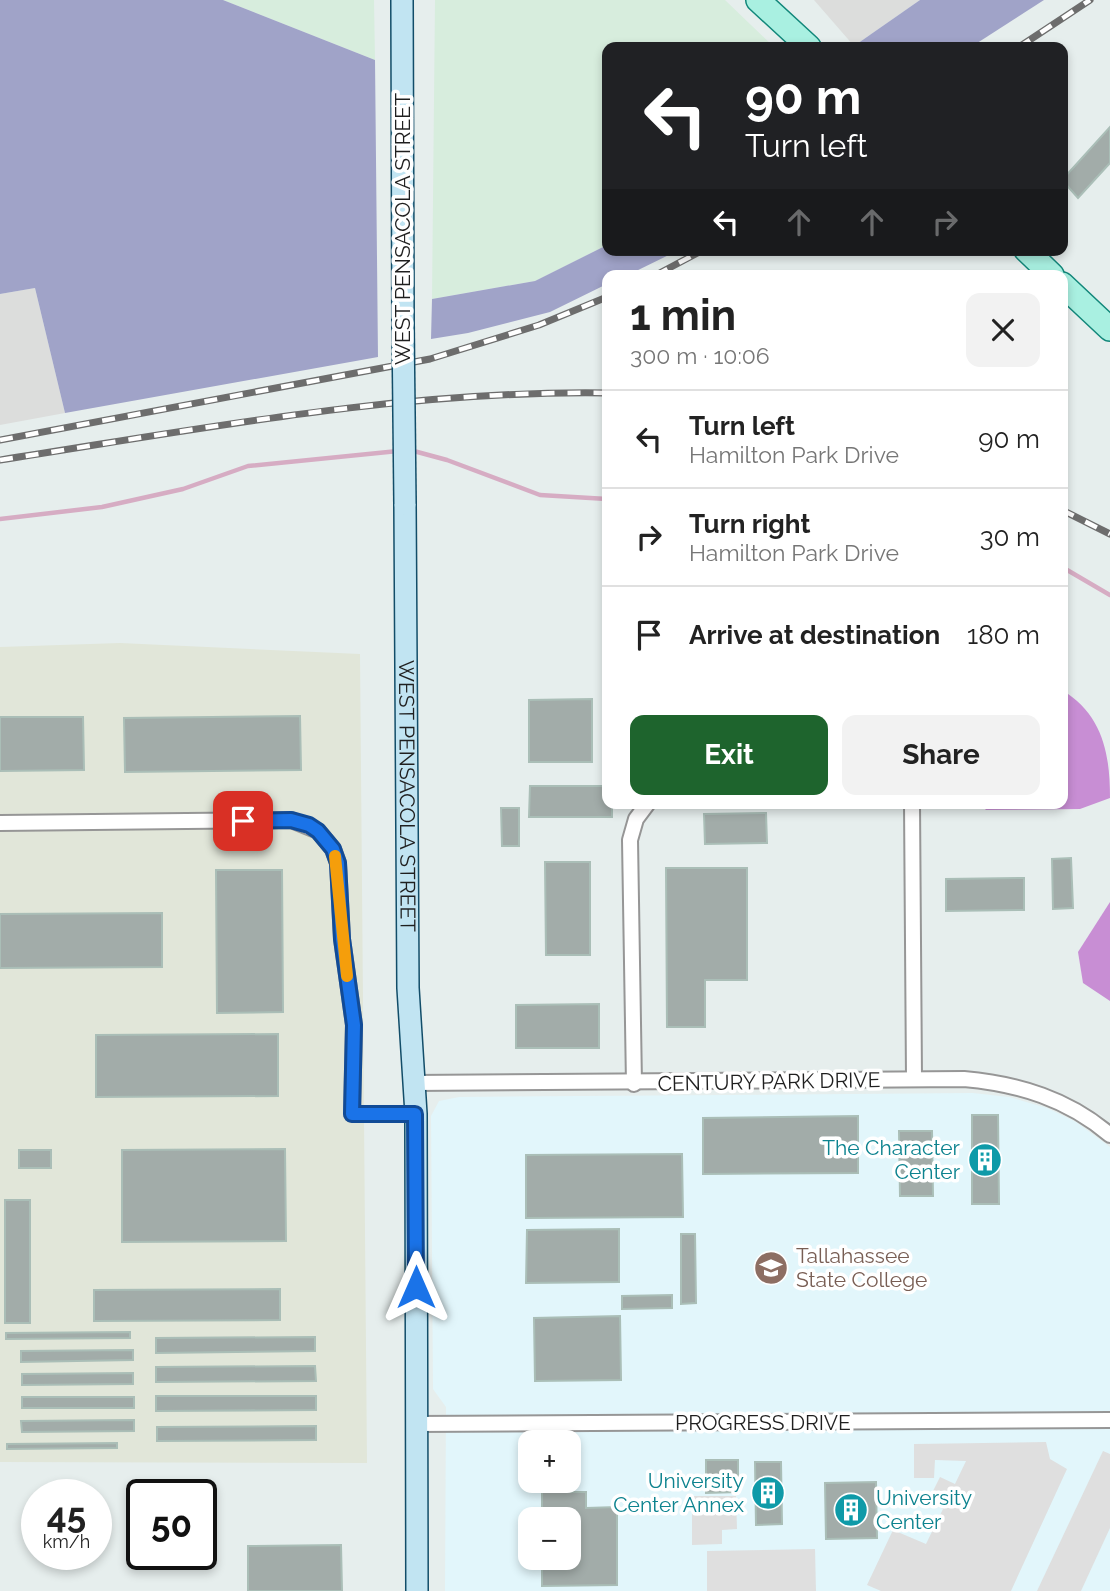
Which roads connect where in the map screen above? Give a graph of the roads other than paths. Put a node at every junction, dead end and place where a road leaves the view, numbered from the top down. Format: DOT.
graph roads {
  1 [pos="402,0"];
  2 [pos="758,0"];
  3 [pos="803,42"];
  4 [pos="1032,256"];
  5 [pos="1047,270"];
  6 [pos="1068,290"];
  7 [pos="1110,329"];
  8 [pos="643,809"];
  9 [pos="912,809"];
  10 [pos="0,823"];
  11 [pos="914,1079"];
  12 [pos="413,1083"];
  13 [pos="634,1084"];
  14 [pos="415,1114"];
  15 [pos="1110,1135"];
  16 [pos="1110,1420"];
  17 [pos="415,1424"];
  18 [pos="417,1591"];
  1 -- 12 [label="main road, WEST PENSACOLA STREET, bridge"];
  2 -- 3 [label="main road"];
  4 -- 5 [label="main road"];
  6 -- 7 [label="main road"];
  8 -- 13 [label="street"];
  9 -- 11 [label="street"];
  10 -- 14 [label="street"];
  11 -- 13 [label="street, CENTURY PARK DRIVE"];
  11 -- 15 [label="street, CENTURY PARK DRIVE"];
  12 -- 13 [label="street, CENTURY PARK DRIVE"];
  12 -- 14 [label="main road, WEST PENSACOLA STREET"];
  14 -- 17 [label="main road, WEST PENSACOLA STREET"];
  16 -- 17 [label="street, PROGRESS DRIVE"];
  17 -- 18 [label="main road, WEST PENSACOLA STREET"];
}
